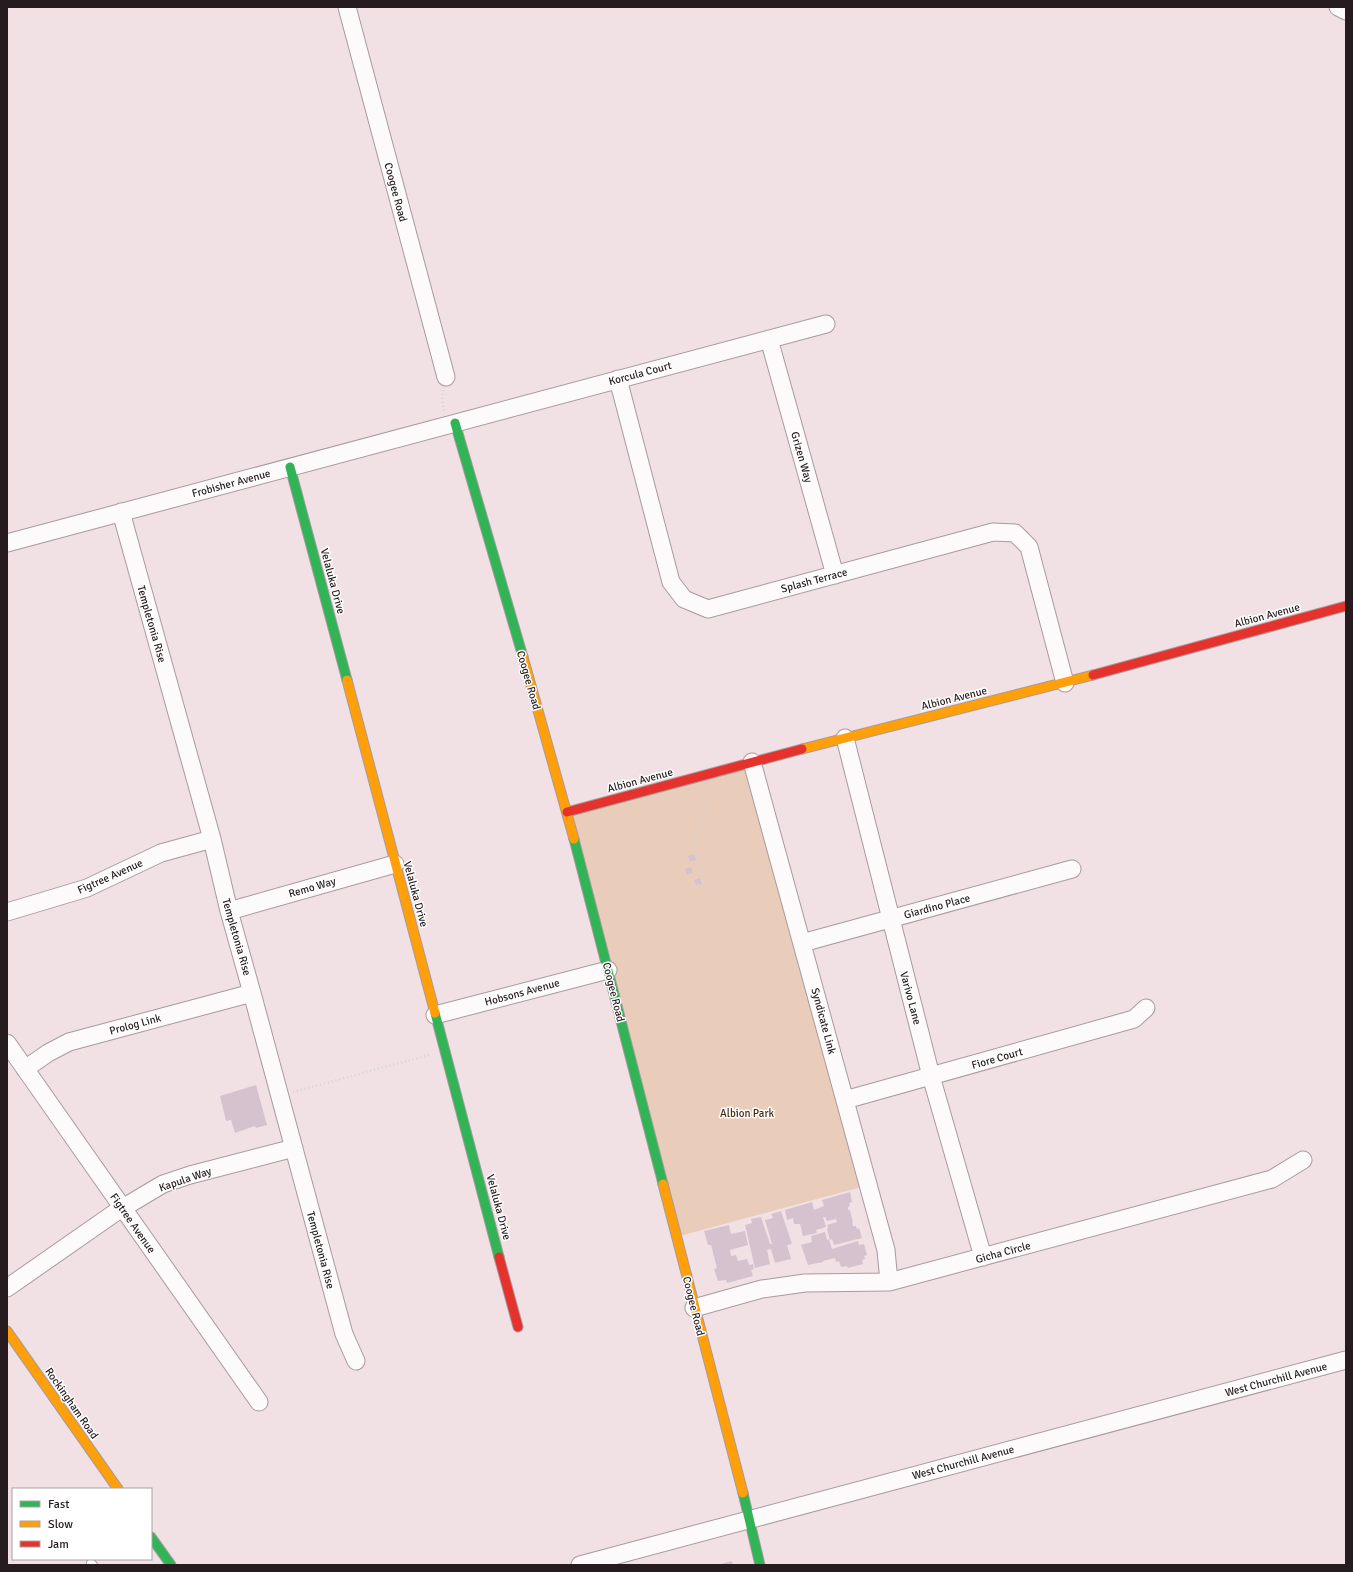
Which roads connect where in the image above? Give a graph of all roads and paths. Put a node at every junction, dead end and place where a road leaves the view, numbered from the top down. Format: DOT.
graph roads {
  1 [pos="347,7"];
  2 [pos="1338,7"];
  3 [pos="1346,11"];
  4 [pos="826,324"];
  5 [pos="769,339"];
  6 [pos="446,377"];
  7 [pos="618,379"];
  8 [pos="451,424"];
  9 [pos="290,467"];
  10 [pos="121,512"];
  11 [pos="7,543"];
  12 [pos="835,575"];
  13 [pos="1346,606"];
  14 [pos="1065,683"];
  15 [pos="845,738"];
  16 [pos="752,762"];
  17 [pos="718,786"];
  18 [pos="567,812"];
  19 [pos="212,839"];
  20 [pos="395,864"];
  21 [pos="1072,869"];
  22 [pos="704,883"];
  23 [pos="671,892"];
  24 [pos="710,892"];
  25 [pos="229,911"];
  26 [pos="7,912"];
  27 [pos="891,919"];
  28 [pos="802,943"];
  29 [pos="608,970"];
  30 [pos="252,993"];
  31 [pos="1146,1008"];
  32 [pos="435,1015"];
  33 [pos="7,1043"];
  34 [pos="445,1051"];
  35 [pos="25,1069"];
  36 [pos="931,1076"];
  37 [pos="280,1096"];
  38 [pos="845,1100"];
  39 [pos="294,1148"];
  40 [pos="1303,1160"];
  41 [pos="123,1208"];
  42 [pos="983,1257"];
  43 [pos="889,1282"];
  44 [pos="7,1288"];
  45 [pos="694,1308"];
  46 [pos="518,1327"];
  47 [pos="7,1330"];
  48 [pos="1346,1360"];
  49 [pos="356,1361"];
  50 [pos="259,1402"];
  51 [pos="117,1488"];
  52 [pos="750,1519"];
  53 [pos="152,1537"];
  54 [pos="171,1565"];
  55 [pos="580,1565"];
  56 [pos="760,1565"];
  1 -- 6 [label="street, Coogee Road"];
  2 -- 3 [label="street"];
  4 -- 5 [label="street, Korcula Court"];
  5 -- 7 [label="street, Korcula Court"];
  5 -- 12 [label="street, Grizen Way"];
  6 -- 8 [label="path"];
  7 -- 8 [label="street, Korcula Court"];
  7 -- 12 [label="street, Splash Terrace"];
  8 -- 9 [label="street, Frobisher Avenue"];
  8 -- 18 [label="street, Coogee Road"];
  9 -- 10 [label="street, Frobisher Avenue"];
  9 -- 20 [label="street, Velaluka Drive"];
  10 -- 11 [label="street, Frobisher Avenue"];
  10 -- 19 [label="street, Templetonia Rise"];
  12 -- 14 [label="street, Splash Terrace"];
  13 -- 14 [label="street, Albion Avenue"];
  14 -- 15 [label="street, Albion Avenue"];
  15 -- 16 [label="street, Albion Avenue"];
  15 -- 27 [label="street, Varivo Lane"];
  16 -- 18 [label="street, Albion Avenue"];
  16 -- 28 [label="street, Syndicate Link"];
  17 -- 22 [label="path"];
  18 -- 29 [label="street, Coogee Road"];
  19 -- 25 [label="street, Templetonia Rise"];
  19 -- 26 [label="street, Figtree Avenue"];
  20 -- 25 [label="street, Remo Way"];
  20 -- 32 [label="street, Velaluka Drive"];
  21 -- 27 [label="street, Giardino Place"];
  22 -- 23 [label="path"];
  22 -- 24 [label="path"];
  25 -- 30 [label="street, Templetonia Rise"];
  27 -- 28 [label="street, Giardino Place"];
  27 -- 36 [label="street, Varivo Lane"];
  28 -- 38 [label="street, Syndicate Link"];
  29 -- 32 [label="street, Hobsons Avenue"];
  29 -- 45 [label="street, Coogee Road"];
  30 -- 35 [label="street, Prolog Link"];
  30 -- 37 [label="street, Templetonia Rise"];
  31 -- 36 [label="street, Fiore Court"];
  32 -- 34 [label="street, Velaluka Drive"];
  33 -- 35 [label="street, Figtree Avenue"];
  34 -- 37 [label="path"];
  34 -- 46 [label="street, Velaluka Drive"];
  35 -- 41 [label="street, Figtree Avenue"];
  36 -- 38 [label="street, Fiore Court"];
  36 -- 42 [label="street, Varivo Lane"];
  37 -- 39 [label="street, Templetonia Rise"];
  38 -- 43 [label="street, Syndicate Link"];
  39 -- 41 [label="street, Kapula Way"];
  39 -- 49 [label="street, Templetonia Rise"];
  40 -- 42 [label="street, Gicha Circle"];
  41 -- 44 [label="street, Kapula Way"];
  41 -- 50 [label="street, Figtree Avenue"];
  42 -- 43 [label="street, Gicha Circle"];
  43 -- 45 [label="street, Gicha Circle"];
  45 -- 52 [label="street, Coogee Road"];
  47 -- 51 [label="street, Rockingham Road"];
  48 -- 52 [label="street, West Churchill Avenue"];
  52 -- 55 [label="street, West Churchill Avenue"];
  52 -- 56 [label="street, Coogee Road"];
  53 -- 54 [label="street"];
}
